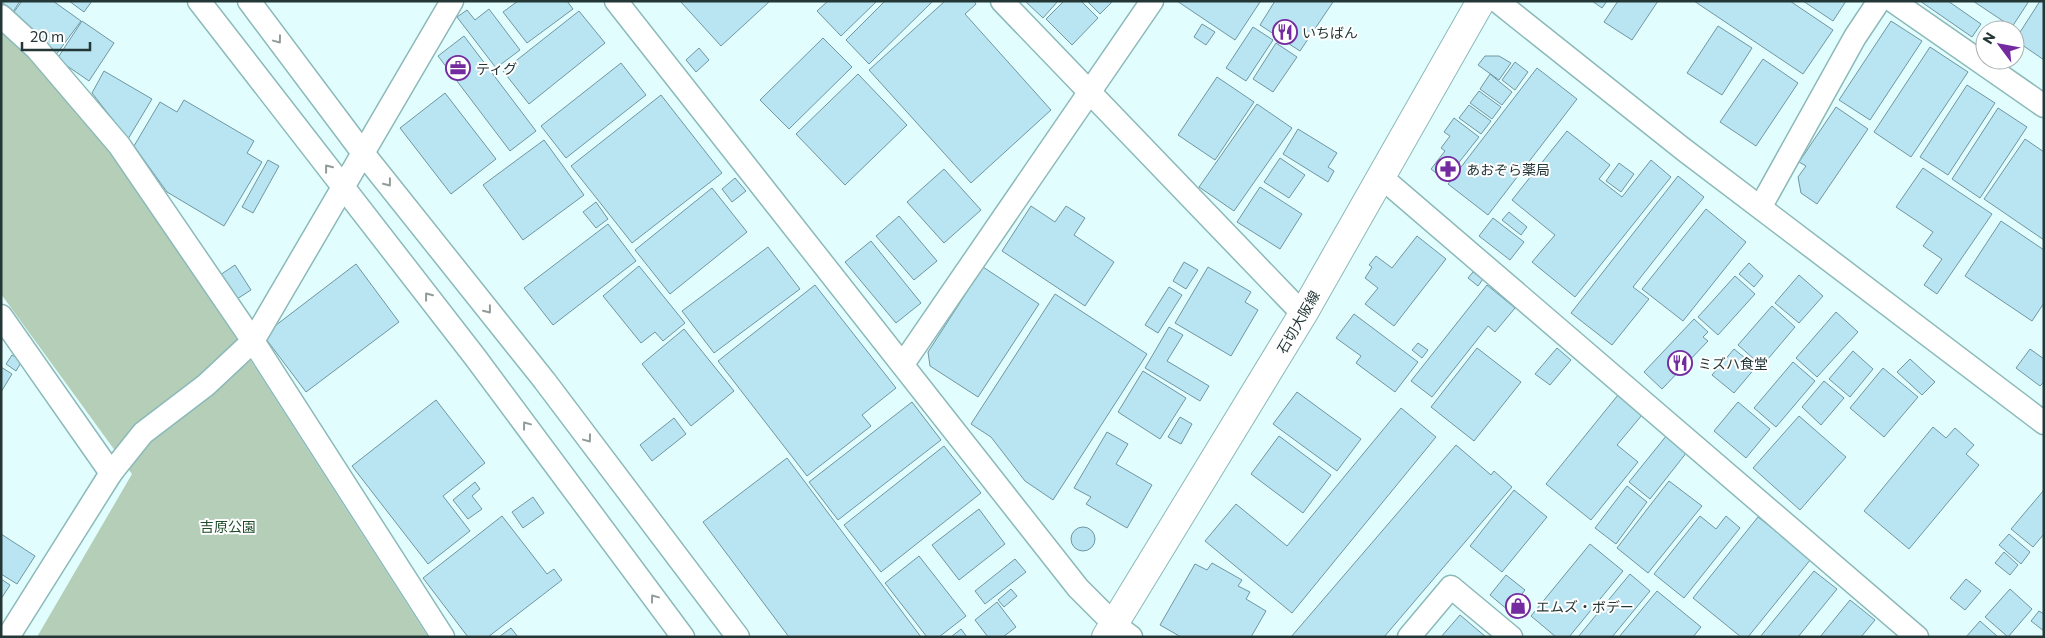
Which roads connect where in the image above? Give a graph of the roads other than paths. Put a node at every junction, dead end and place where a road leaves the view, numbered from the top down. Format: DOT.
graph roads {
  1 [pos="199,1"];
  2 [pos="248,1"];
  3 [pos="452,1"];
  4 [pos="616,1"];
  5 [pos="1002,1"];
  6 [pos="1152,1"];
  7 [pos="1481,1"];
  8 [pos="1497,1"];
  9 [pos="1879,1"];
  10 [pos="1893,1"];
  11 [pos="1,16"];
  12 [pos="1090,93"];
  13 [pos="2044,106"];
  14 [pos="364,153"];
  15 [pos="1380,176"];
  16 [pos="344,188"];
  17 [pos="1761,206"];
  18 [pos="1303,314"];
  19 [pos="1,316"];
  20 [pos="253,341"];
  21 [pos="903,364"];
  22 [pos="2044,423"];
  23 [pos="111,473"];
  24 [pos="1117,633"];
  25 [pos="8,637"];
  26 [pos="442,637"];
  27 [pos="683,637"];
  28 [pos="738,637"];
  29 [pos="1410,637"];
  30 [pos="1511,637"];
  31 [pos="1918,637"];
  16 -- 1 [label="street, one-way"];
  2 -- 14 [label="street, one-way"];
  3 -- 14 [label="street"];
  4 -- 21 [label="street"];
  5 -- 12 [label="street"];
  6 -- 12 [label="street"];
  7 -- 15 [label="main road, 石切大阪線"];
  8 -- 17 [label="street"];
  9 -- 17 [label="street"];
  10 -- 13 [label="street"];
  11 -- 20 [label="street"];
  12 -- 18 [label="street"];
  12 -- 21 [label="street"];
  14 -- 16 [label="street"];
  14 -- 28 [label="street, one-way"];
  15 -- 18 [label="main road, 石切大阪線"];
  15 -- 31 [label="street"];
  16 -- 20 [label="street"];
  27 -- 16 [label="street, one-way"];
  17 -- 22 [label="street"];
  18 -- 24 [label="main road, 石切大阪線"];
  19 -- 23 [label="street"];
  20 -- 23 [label="street"];
  20 -- 26 [label="street"];
  21 -- 24 [label="street"];
  23 -- 25 [label="street"];
  29 -- 30 [label="street"];
}
